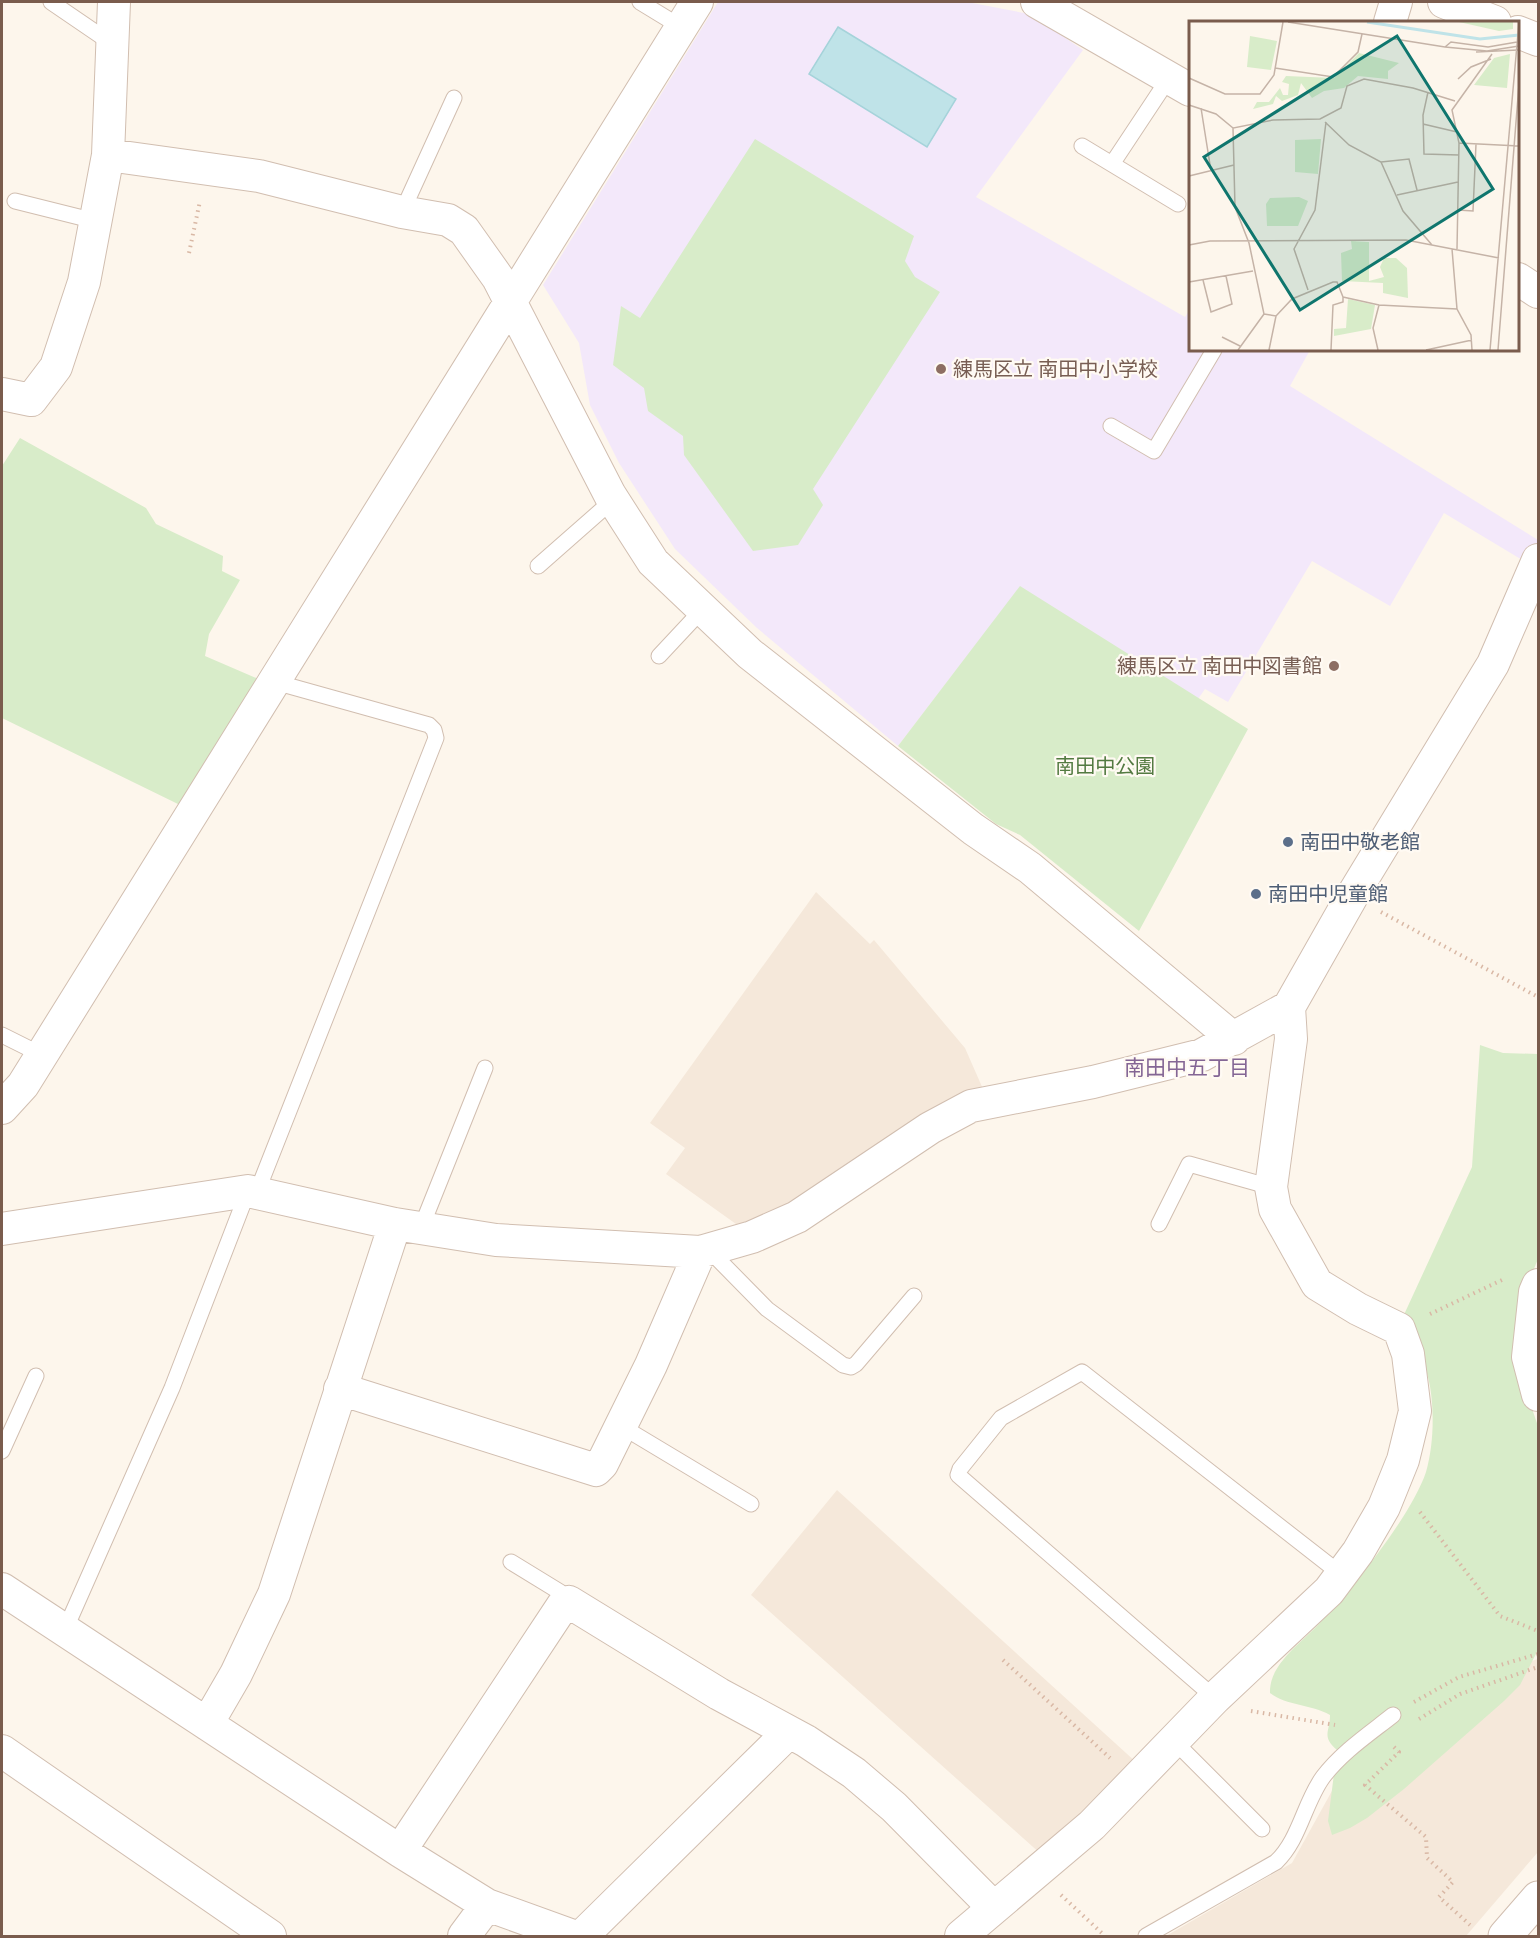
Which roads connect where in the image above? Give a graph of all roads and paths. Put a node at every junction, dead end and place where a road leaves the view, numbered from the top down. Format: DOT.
graph roads {
  1 [pos="51,2"];
  2 [pos="114,2"];
  3 [pos="640,2"];
  4 [pos="1037,2"];
  5 [pos="1396,2"];
  6 [pos="1444,2"];
  7 [pos="689,14"];
  8 [pos="1390,21"];
  9 [pos="1492,21"];
  10 [pos="1519,32"];
  11 [pos="1539,40"];
  12 [pos="114,45"];
  13 [pos="1180,84"];
  14 [pos="454,98"];
  15 [pos="1082,146"];
  16 [pos="108,155"];
  17 [pos="1112,164"];
  18 [pos="207,168"];
  19 [pos="15,201"];
  20 [pos="1178,204"];
  21 [pos="402,212"];
  22 [pos="95,221"];
  23 [pos="189,253"];
  24 [pos="1519,280"];
  25 [pos="1539,292"];
  26 [pos="511,305"];
  27 [pos="1213,351"];
  28 [pos="2,394"];
  29 [pos="1111,426"];
  30 [pos="613,500"];
  31 [pos="1539,561"];
  32 [pos="538,566"];
  33 [pos="702,610"];
  34 [pos="659,656"];
  35 [pos="275,682"];
  36 [pos="1352,896"];
  37 [pos="1539,997"];
  38 [pos="1289,1007"];
  39 [pos="2,1035"];
  40 [pos="1234,1039"];
  41 [pos="42,1055"];
  42 [pos="485,1068"];
  43 [pos="2,1108"];
  44 [pos="1271,1187"];
  45 [pos="253,1192"];
  46 [pos="1159,1224"];
  47 [pos="408,1226"];
  48 [pos="2,1229"];
  49 [pos="705,1251"];
  50 [pos="1506,1278"];
  51 [pos="1539,1285"];
  52 [pos="914,1296"];
  53 [pos="1399,1329"];
  54 [pos="36,1376"];
  55 [pos="340,1389"];
  56 [pos="1539,1395"];
  57 [pos="621,1426"];
  58 [pos="2,1450"];
  59 [pos="1391,1490"];
  60 [pos="751,1504"];
  61 [pos="511,1562"];
  62 [pos="1342,1575"];
  63 [pos="3,1592"];
  64 [pos="569,1602"];
  65 [pos="65,1630"];
  66 [pos="1539,1631"];
  67 [pos="1539,1654"];
  68 [pos="1003,1660"];
  69 [pos="1539,1667"];
  70 [pos="1215,1698"];
  71 [pos="1262,1713"];
  72 [pos="1393,1715"];
  73 [pos="1414,1722"];
  74 [pos="207,1724"];
  75 [pos="1338,1726"];
  76 [pos="789,1732"];
  77 [pos="1174,1741"];
  78 [pos="1393,1745"];
  79 [pos="2,1751"];
  80 [pos="1135,1780"];
  81 [pos="1262,1829"];
  82 [pos="400,1851"];
  83 [pos="1036,1872"];
  84 [pos="1539,1898"];
  85 [pos="488,1905"];
  86 [pos="994,1908"];
  87 [pos="1491,1934"];
  88 [pos="270,1936"];
  89 [pos="464,1936"];
  90 [pos="573,1936"];
  91 [pos="582,1936"];
  92 [pos="961,1936"];
  93 [pos="1105,1936"];
  94 [pos="1146,1936"];
  1 -- 12 [label="lane"];
  2 -- 12 [label="street"];
  3 -- 7 [label="lane"];
  4 -- 13 [label="street"];
  5 -- 8 [label="street"];
  6 -- 9 [label="street"];
  7 -- 26 [label="street"];
  10 -- 11 [label="street"];
  12 -- 16 [label="street"];
  13 -- 17 [label="lane"];
  14 -- 21 [label="lane"];
  15 -- 17 [label="lane"];
  16 -- 18 [label="street"];
  16 -- 22 [label="street"];
  17 -- 20 [label="lane"];
  18 -- 21 [label="street"];
  18 -- 23 [label="path"];
  19 -- 22 [label="lane"];
  21 -- 26 [label="street"];
  22 -- 28 [label="street"];
  24 -- 25 [label="street"];
  26 -- 30 [label="street"];
  26 -- 35 [label="street"];
  27 -- 29 [label="lane"];
  30 -- 32 [label="lane"];
  30 -- 33 [label="street"];
  31 -- 36 [label="street"];
  33 -- 34 [label="lane"];
  33 -- 40 [label="street"];
  35 -- 41 [label="street"];
  35 -- 45 [label="lane"];
  36 -- 37 [label="path"];
  36 -- 38 [label="street"];
  38 -- 40 [label="street"];
  38 -- 44 [label="street"];
  39 -- 41 [label="lane"];
  40 -- 49 [label="street"];
  41 -- 43 [label="street"];
  42 -- 47 [label="lane"];
  44 -- 46 [label="lane"];
  44 -- 53 [label="street"];
  45 -- 47 [label="street"];
  45 -- 48 [label="street"];
  45 -- 65 [label="lane"];
  47 -- 49 [label="street"];
  47 -- 55 [label="street"];
  49 -- 52 [label="lane"];
  49 -- 57 [label="street"];
  50 -- 53 [label="path"];
  51 -- 56 [label="street"];
  53 -- 59 [label="street"];
  54 -- 58 [label="lane"];
  55 -- 57 [label="street"];
  55 -- 74 [label="street"];
  57 -- 60 [label="lane"];
  59 -- 62 [label="street"];
  59 -- 66 [label="path"];
  61 -- 64 [label="lane"];
  62 -- 70 [label="street"];
  62 -- 70 [label="lane"];
  63 -- 65 [label="street"];
  64 -- 76 [label="street"];
  64 -- 82 [label="street"];
  65 -- 74 [label="street"];
  67 -- 72 [label="path"];
  68 -- 80 [label="path"];
  69 -- 73 [label="path"];
  70 -- 77 [label="street"];
  71 -- 75 [label="path"];
  72 -- 94 [label="lane"];
  74 -- 82 [label="street"];
  76 -- 86 [label="street"];
  76 -- 91 [label="street"];
  77 -- 80 [label="street"];
  77 -- 81 [label="lane"];
  78 -- 87 [label="path"];
  79 -- 88 [label="street"];
  80 -- 83 [label="street"];
  82 -- 85 [label="street"];
  83 -- 86 [label="street"];
  83 -- 93 [label="path"];
  84 -- 87 [label="street"];
  85 -- 89 [label="street"];
  85 -- 90 [label="street"];
  86 -- 92 [label="street"];
}
